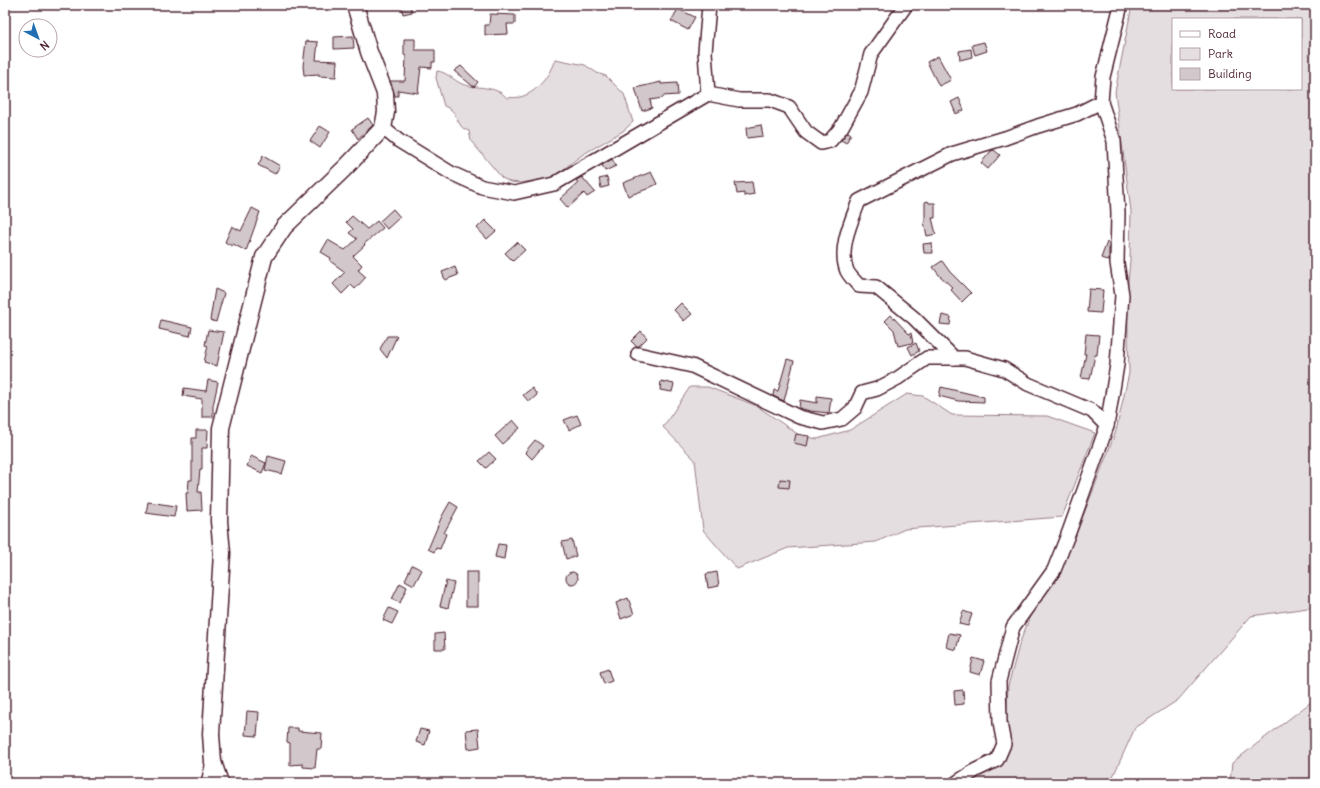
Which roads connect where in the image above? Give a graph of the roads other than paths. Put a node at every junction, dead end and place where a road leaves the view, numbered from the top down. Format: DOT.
graph roads {
  1 [pos="354,5"];
  2 [pos="710,5"];
  3 [pos="906,5"];
  4 [pos="1120,5"];
  5 [pos="708,94"];
  6 [pos="1101,102"];
  7 [pos="383,128"];
  8 [pos="638,354"];
  9 [pos="954,358"];
  10 [pos="1106,426"];
  11 [pos="213,762"];
  12 [pos="208,783"];
  13 [pos="220,783"];
  14 [pos="956,783"];
  1 -- 7 [label="street"];
  2 -- 5 [label="street"];
  3 -- 5 [label="street"];
  4 -- 6 [label="street"];
  5 -- 7 [label="street"];
  6 -- 9 [label="street"];
  6 -- 10 [label="street"];
  7 -- 11 [label="street"];
  8 -- 9 [label="street"];
  9 -- 10 [label="street"];
  10 -- 14 [label="street"];
  11 -- 12 [label="street"];
  11 -- 13 [label="street"];
}
